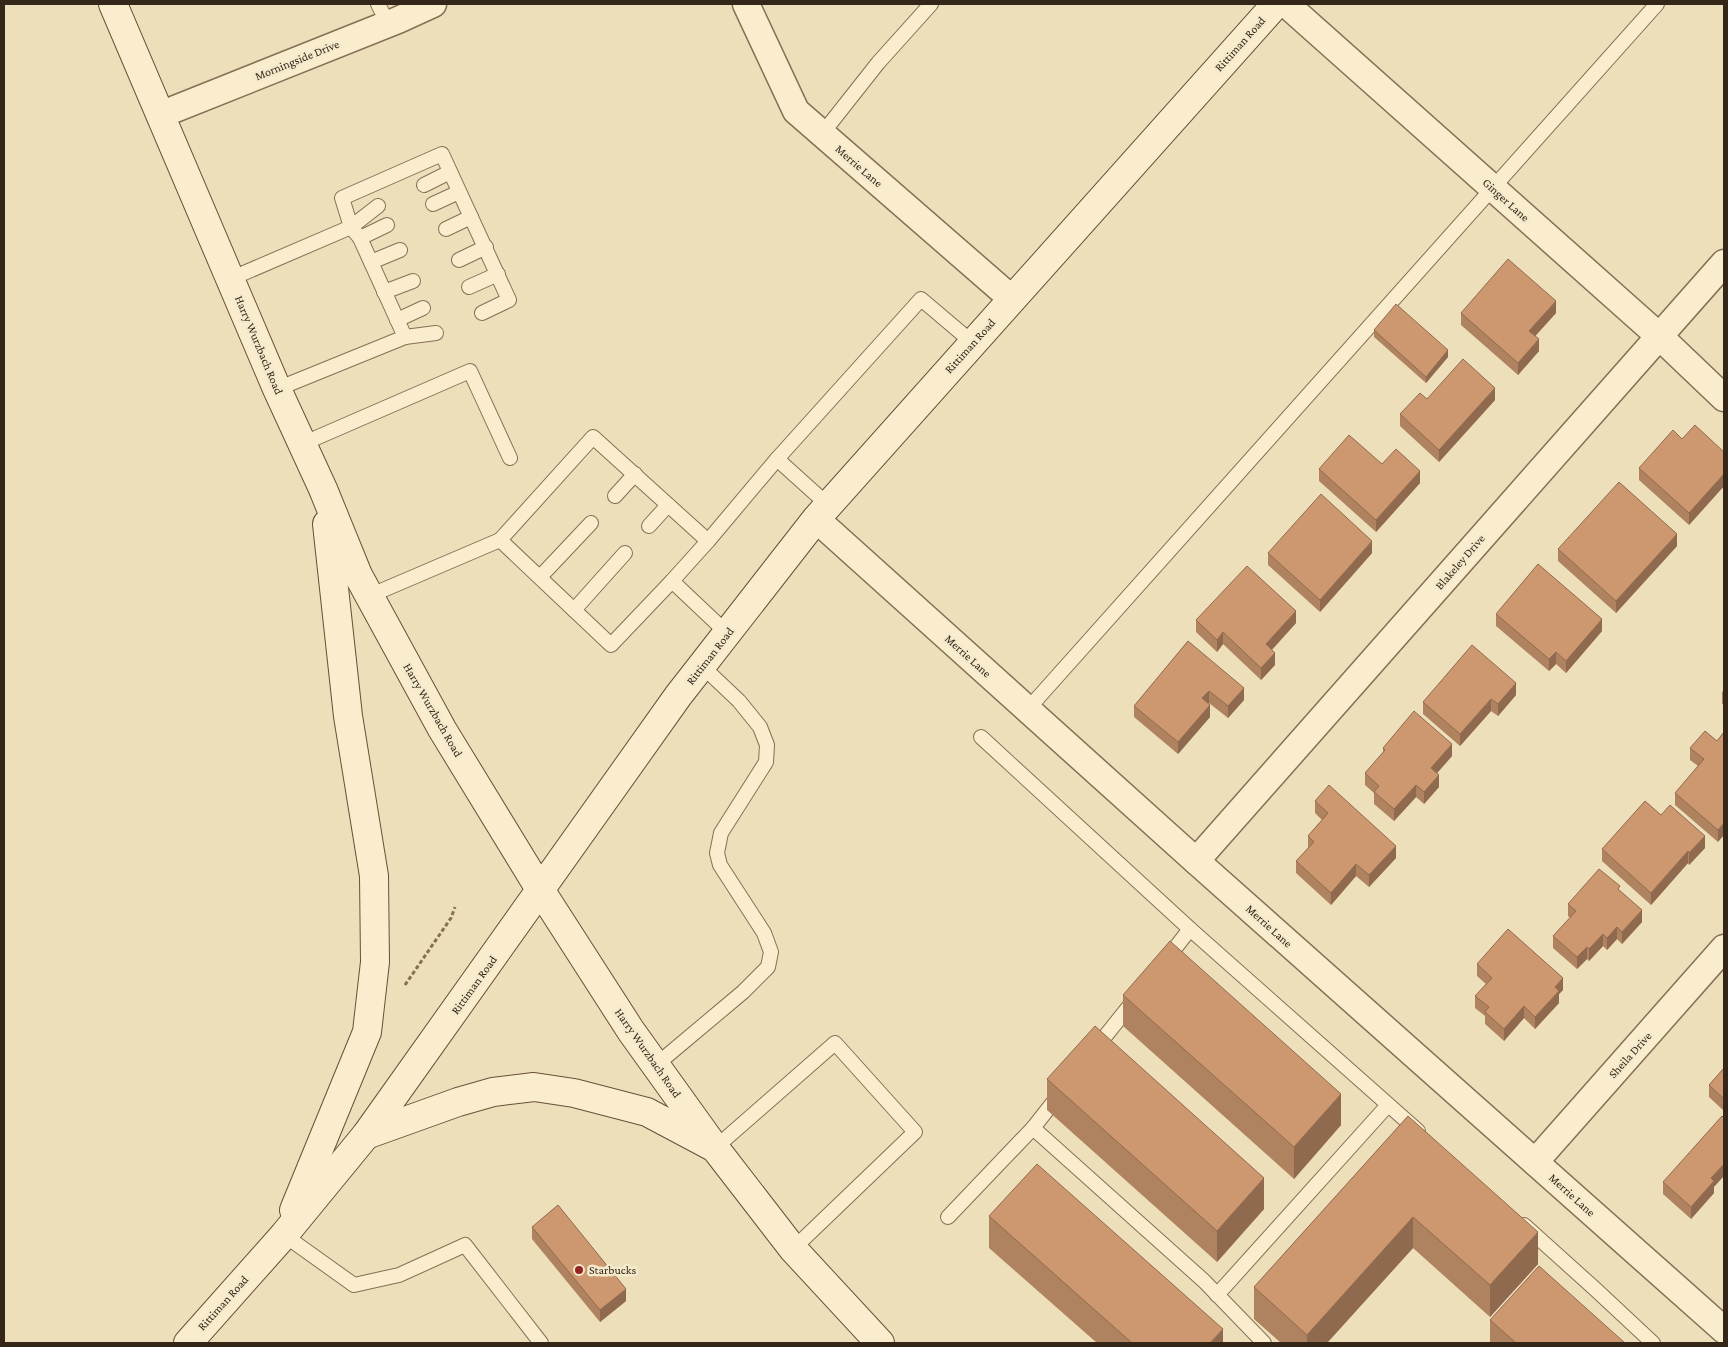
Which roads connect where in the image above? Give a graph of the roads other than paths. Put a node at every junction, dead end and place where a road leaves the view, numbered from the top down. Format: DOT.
graph roads {
  1 [pos="113,4"];
  2 [pos="433,4"];
  3 [pos="746,4"];
  4 [pos="931,4"];
  5 [pos="1276,4"];
  6 [pos="1286,4"];
  7 [pos="1657,4"];
  8 [pos="383,14"];
  9 [pos="160,115"];
  10 [pos="822,134"];
  11 [pos="450,172"];
  12 [pos="424,185"];
  13 [pos="1492,187"];
  14 [pos="459,192"];
  15 [pos="433,204"];
  16 [pos="378,206"];
  17 [pos="471,217"];
  18 [pos="388,225"];
  19 [pos="352,226"];
  20 [pos="446,229"];
  21 [pos="360,238"];
  22 [pos="486,247"];
  23 [pos="400,250"];
  24 [pos="459,260"];
  25 [pos="371,262"];
  26 [pos="1724,263"];
  27 [pos="498,274"];
  28 [pos="230,278"];
  29 [pos="413,281"];
  30 [pos="469,287"];
  31 [pos="384,292"];
  32 [pos="1012,300"];
  33 [pos="423,308"];
  34 [pos="482,313"];
  35 [pos="397,320"];
  36 [pos="436,333"];
  37 [pos="1659,336"];
  38 [pos="404,337"];
  39 [pos="974,343"];
  40 [pos="277,389"];
  41 [pos="1724,398"];
  42 [pos="302,444"];
  43 [pos="510,458"];
  44 [pos="776,460"];
  45 [pos="635,474"];
  46 [pos="323,489"];
  47 [pos="615,496"];
  48 [pos="668,505"];
  49 [pos="822,512"];
  50 [pos="591,523"];
  51 [pos="649,526"];
  52 [pos="500,540"];
  53 [pos="708,541"];
  54 [pos="625,553"];
  55 [pos="540,577"];
  56 [pos="672,581"];
  57 [pos="369,596"];
  58 [pos="574,610"];
  59 [pos="728,633"];
  60 [pos="702,666"];
  61 [pos="1028,710"];
  62 [pos="981,738"];
  63 [pos="1196,861"];
  64 [pos="540,891"];
  65 [pos="1190,929"];
  66 [pos="1724,948"];
  67 [pos="1154,975"];
  68 [pos="1142,990"];
  69 [pos="1087,1059"];
  70 [pos="656,1065"];
  71 [pos="1069,1082"];
  72 [pos="1388,1105"];
  73 [pos="1033,1128"];
  74 [pos="366,1135"];
  75 [pos="1425,1138"];
  76 [pos="715,1148"];
  77 [pos="1535,1162"];
  78 [pos="1513,1216"];
  79 [pos="948,1217"];
  80 [pos="284,1235"];
  81 [pos="793,1249"];
  82 [pos="1217,1295"];
  83 [pos="1724,1330"];
  84 [pos="188,1343"];
  85 [pos="541,1343"];
  86 [pos="880,1343"];
  87 [pos="1264,1343"];
  88 [pos="1653,1343"];
  1 -- 9 [label="main road, Harry Wurzbach Road"];
  2 -- 8 [label="street, Morningside Drive"];
  3 -- 10 [label="street, Merrie Lane"];
  4 -- 10 [label="lane"];
  5 -- 32 [label="main road, Rittiman Road"];
  6 -- 13 [label="street, Ginger Lane"];
  7 -- 13 [label="lane"];
  8 -- 9 [label="street, Morningside Drive"];
  9 -- 28 [label="main road, Harry Wurzbach Road"];
  10 -- 32 [label="street, Merrie Lane"];
  11 -- 12 [label="lane"];
  11 -- 14 [label="lane"];
  11 -- 19 [label="lane"];
  13 -- 37 [label="street, Ginger Lane"];
  13 -- 61 [label="lane"];
  14 -- 15 [label="lane"];
  14 -- 17 [label="lane"];
  16 -- 19 [label="lane"];
  17 -- 20 [label="lane"];
  17 -- 22 [label="lane"];
  18 -- 21 [label="lane"];
  19 -- 21 [label="lane"];
  19 -- 28 [label="lane"];
  21 -- 25 [label="lane"];
  22 -- 24 [label="lane"];
  22 -- 27 [label="lane"];
  23 -- 25 [label="lane"];
  25 -- 31 [label="lane"];
  26 -- 37 [label="street, Blakeley Drive"];
  27 -- 30 [label="lane"];
  27 -- 34 [label="lane"];
  28 -- 40 [label="main road, Harry Wurzbach Road"];
  29 -- 31 [label="lane"];
  31 -- 35 [label="lane"];
  32 -- 39 [label="main road, Rittiman Road"];
  33 -- 35 [label="lane"];
  35 -- 38 [label="lane"];
  36 -- 38 [label="lane"];
  37 -- 41 [label="street, Ginger Lane"];
  37 -- 63 [label="street, Blakeley Drive"];
  38 -- 40 [label="lane"];
  39 -- 44 [label="lane"];
  39 -- 49 [label="main road, Rittiman Road"];
  40 -- 42 [label="main road, Harry Wurzbach Road"];
  42 -- 43 [label="lane"];
  42 -- 46 [label="main road, Harry Wurzbach Road"];
  44 -- 49 [label="lane"];
  44 -- 53 [label="lane"];
  45 -- 47 [label="lane"];
  45 -- 48 [label="lane"];
  45 -- 52 [label="lane"];
  46 -- 57 [label="main road, Harry Wurzbach Road"];
  46 -- 80 [label="main road"];
  48 -- 51 [label="lane"];
  48 -- 53 [label="lane"];
  49 -- 59 [label="main road, Rittiman Road"];
  49 -- 61 [label="street, Merrie Lane"];
  50 -- 55 [label="lane"];
  52 -- 55 [label="lane"];
  52 -- 57 [label="lane"];
  53 -- 56 [label="lane"];
  54 -- 58 [label="lane"];
  55 -- 58 [label="lane"];
  56 -- 58 [label="lane"];
  56 -- 59 [label="lane"];
  57 -- 64 [label="main road, Harry Wurzbach Road"];
  59 -- 60 [label="main road, Rittiman Road"];
  60 -- 64 [label="main road, Rittiman Road"];
  60 -- 70 [label="lane"];
  61 -- 63 [label="street, Merrie Lane"];
  62 -- 65 [label="lane"];
  63 -- 77 [label="street, Merrie Lane"];
  64 -- 70 [label="main road, Harry Wurzbach Road"];
  64 -- 74 [label="main road, Rittiman Road"];
  65 -- 67 [label="lane"];
  65 -- 72 [label="lane"];
  66 -- 77 [label="street, Sheila Drive"];
  68 -- 69 [label="lane"];
  70 -- 76 [label="main road, Harry Wurzbach Road"];
  71 -- 73 [label="lane"];
  72 -- 75 [label="lane"];
  72 -- 82 [label="lane"];
  73 -- 79 [label="lane"];
  73 -- 82 [label="lane"];
  74 -- 76 [label="main road"];
  74 -- 80 [label="main road, Rittiman Road"];
  76 -- 81 [label="main road, Harry Wurzbach Road"];
  76 -- 81 [label="lane"];
  77 -- 83 [label="street, Merrie Lane"];
  78 -- 88 [label="lane"];
  80 -- 84 [label="main road, Rittiman Road"];
  80 -- 85 [label="lane"];
  81 -- 86 [label="main road, Harry Wurzbach Road"];
  82 -- 87 [label="lane"];
}
